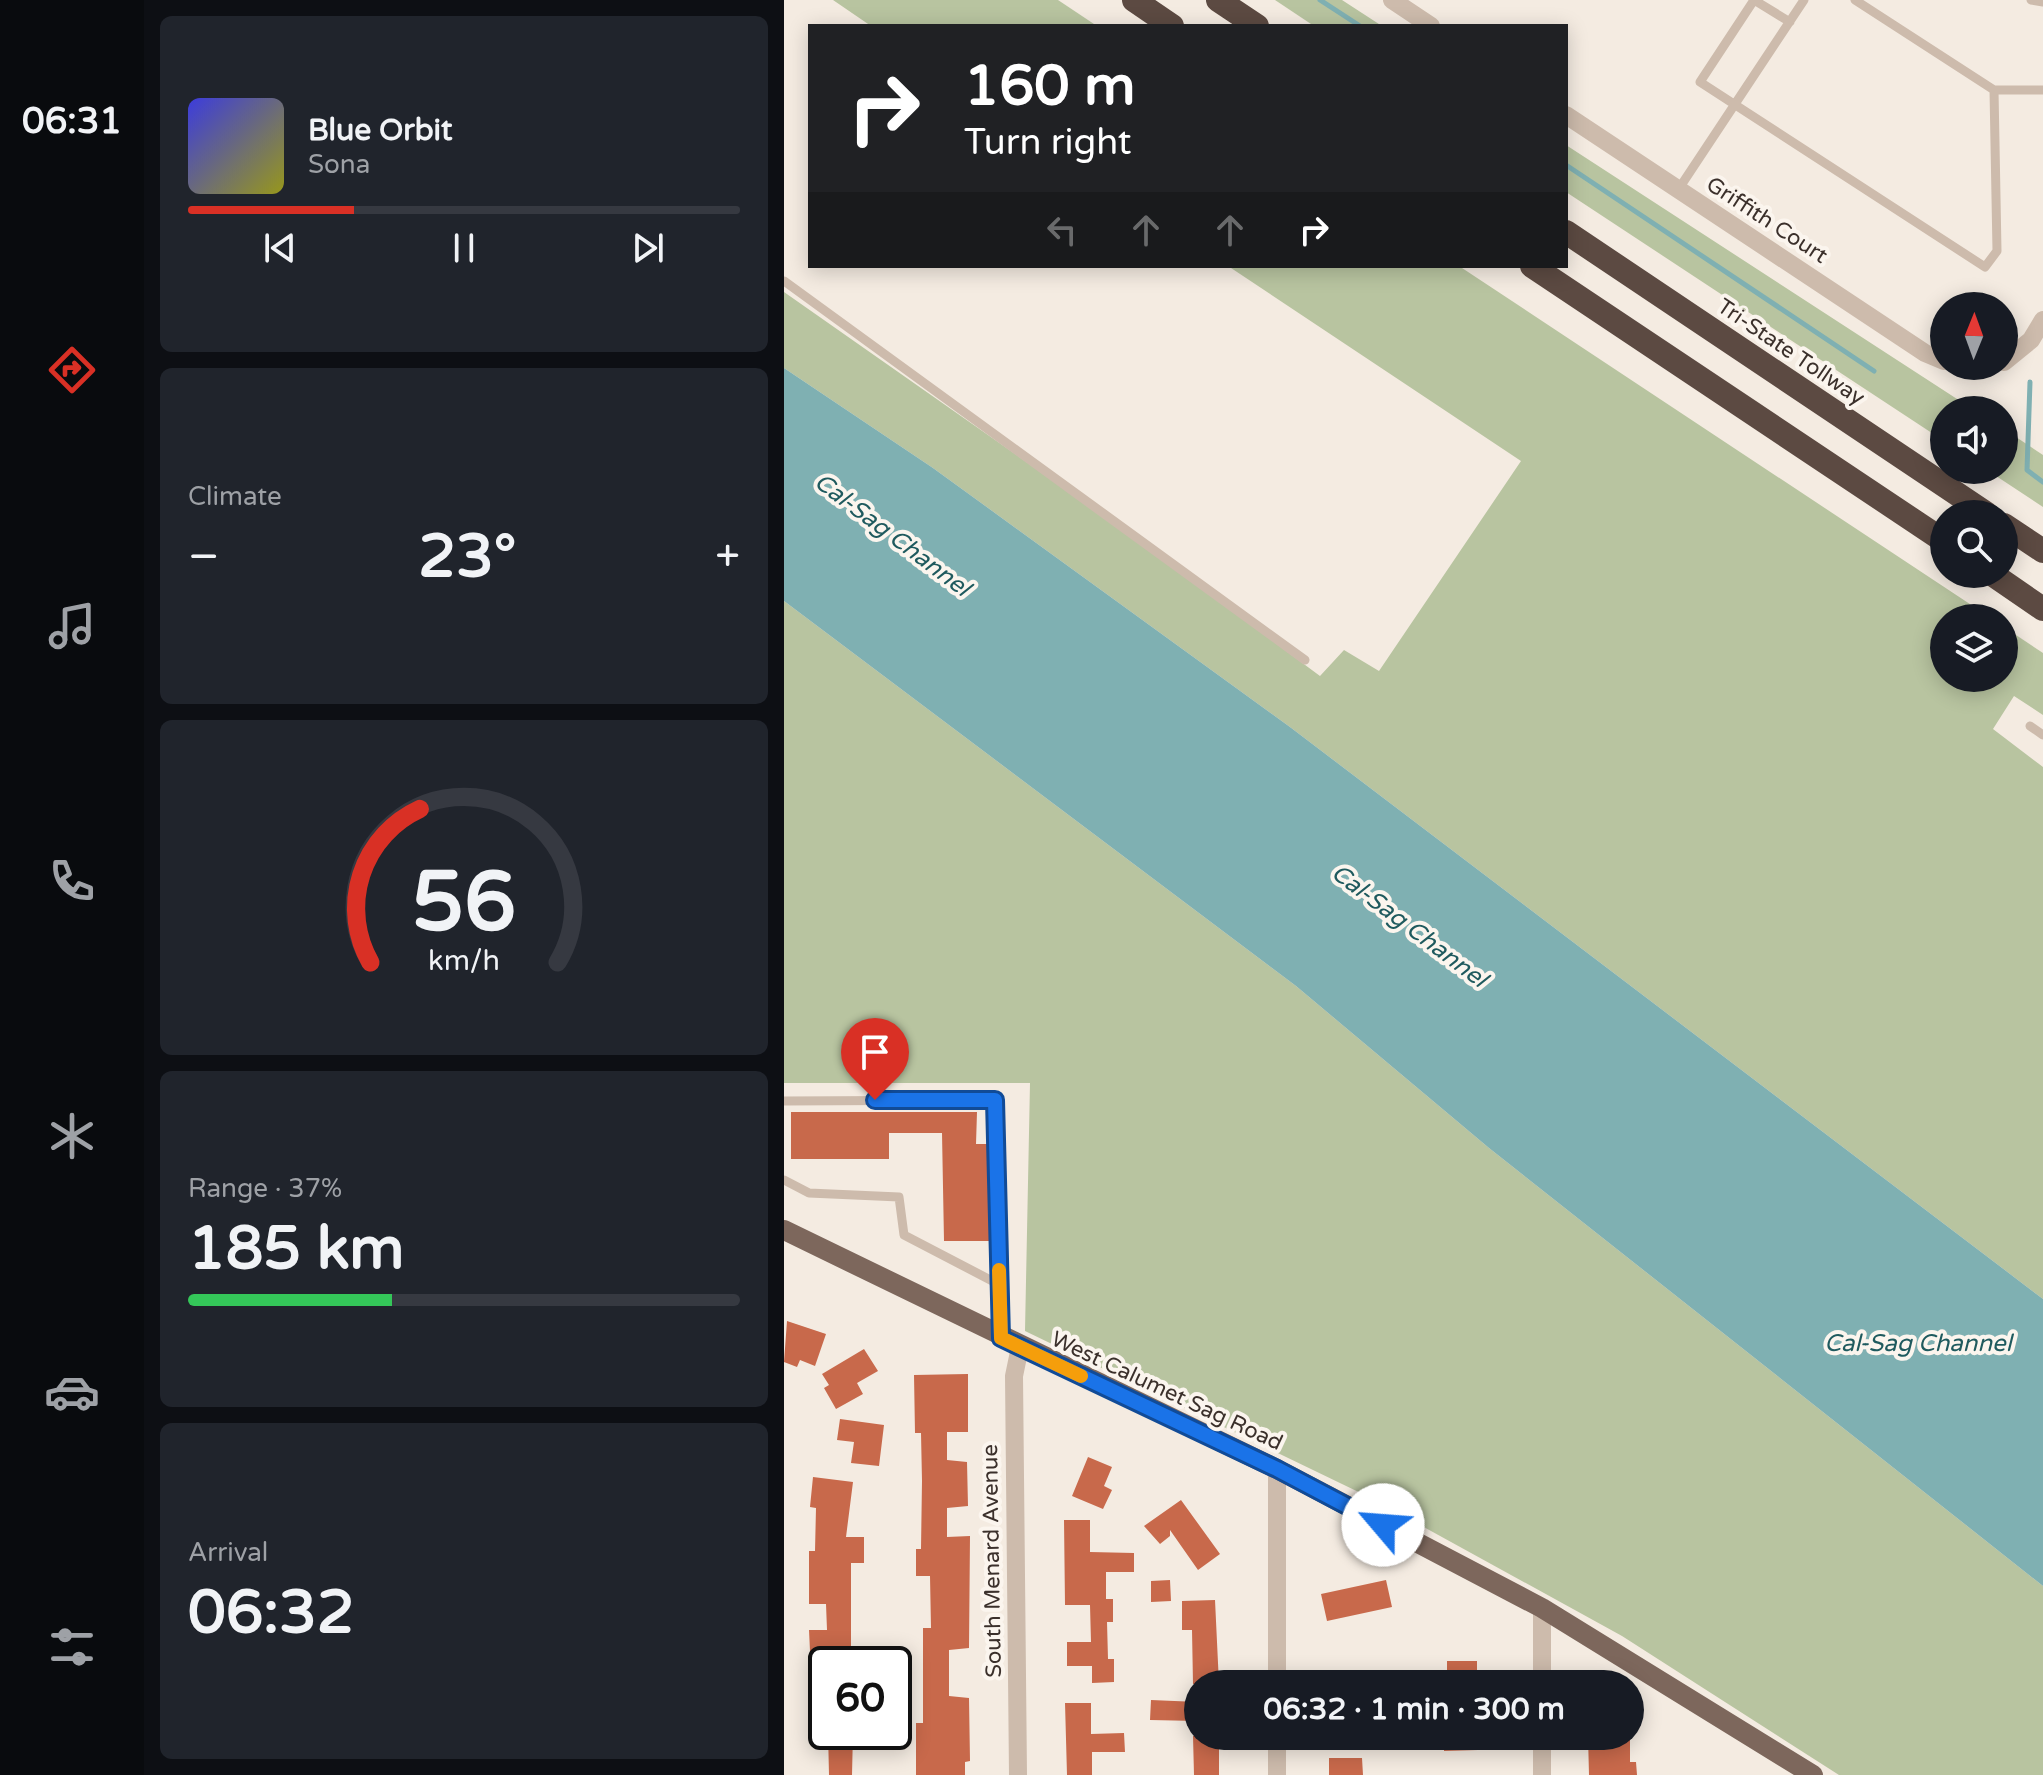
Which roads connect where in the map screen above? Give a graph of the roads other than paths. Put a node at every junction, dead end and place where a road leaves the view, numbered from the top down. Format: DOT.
graph roads {
  1 [pos="1134,0"];
  2 [pos="1218,0"];
  3 [pos="1392,0"];
  4 [pos="1754,0"];
  5 [pos="1804,0"];
  6 [pos="1855,0"];
  7 [pos="2031,0"];
  8 [pos="2043,2"];
  9 [pos="1414,6"];
  10 [pos="1790,22"];
  11 [pos="1169,24"];
  12 [pos="1254,24"];
  13 [pos="1429,24"];
  14 [pos="1994,90"];
  15 [pos="2043,90"];
  16 [pos="1734,105"];
  17 [pos="1568,116"];
  18 [pos="1678,190"];
  19 [pos="1568,233"];
  20 [pos="1535,268"];
  21 [pos="784,281"];
  22 [pos="2043,320"];
  23 [pos="2018,351"];
  24 [pos="1930,355"];
  25 [pos="1966,500"];
  26 [pos="1930,532"];
  27 [pos="2018,534"];
  28 [pos="2043,551"];
  29 [pos="2012,588"];
  30 [pos="2043,609"];
  31 [pos="1305,660"];
  32 [pos="2030,726"];
  33 [pos="2043,735"];
  34 [pos="784,1101"];
  35 [pos="784,1180"];
  36 [pos="784,1230"];
  37 [pos="1000,1285"];
  38 [pos="1001,1338"];
  39 [pos="1020,1347"];
  40 [pos="1277,1469"];
  41 [pos="1542,1608"];
  42 [pos="1277,1670"];
  43 [pos="1542,1670"];
  44 [pos="1277,1750"];
  45 [pos="1542,1750"];
  46 [pos="1803,1771"];
  47 [pos="1018,1775"];
  48 [pos="1277,1775"];
  49 [pos="1542,1775"];
  1 -- 11 [label="highway"];
  2 -- 12 [label="highway"];
  3 -- 9 [label="street"];
  4 -- 10 [label="lane"];
  4 -- 16 [label="lane"];
  5 -- 10 [label="lane"];
  6 -- 14 [label="lane"];
  7 -- 8 [label="lane"];
  9 -- 13 [label="street"];
  10 -- 16 [label="lane"];
  14 -- 15 [label="lane"];
  14 -- 16 [label="lane"];
  16 -- 18 [label="lane"];
  17 -- 18 [label="street, Griffith Court"];
  18 -- 24 [label="street, Griffith Court"];
  19 -- 25 [label="highway, Tri-State Tollway"];
  20 -- 26 [label="highway"];
  21 -- 31 [label="lane"];
  22 -- 23 [label="street"];
  27 -- 28 [label="highway"];
  29 -- 30 [label="highway"];
  32 -- 33 [label="lane"];
  34 -- 37 [label="lane"];
  35 -- 37 [label="lane"];
  36 -- 38 [label="main road, West Calumet Sag Road"];
  37 -- 38 [label="lane"];
  38 -- 39 [label="main road, West Calumet Sag Road"];
  39 -- 40 [label="main road, West Calumet Sag Road"];
  39 -- 47 [label="street, South Menard Avenue"];
  40 -- 41 [label="main road, West Calumet Sag Road"];
  40 -- 42 [label="street"];
  41 -- 43 [label="street"];
  41 -- 46 [label="main road, West Calumet Sag Road"];
  44 -- 48 [label="street"];
  45 -- 49 [label="street"];
}
